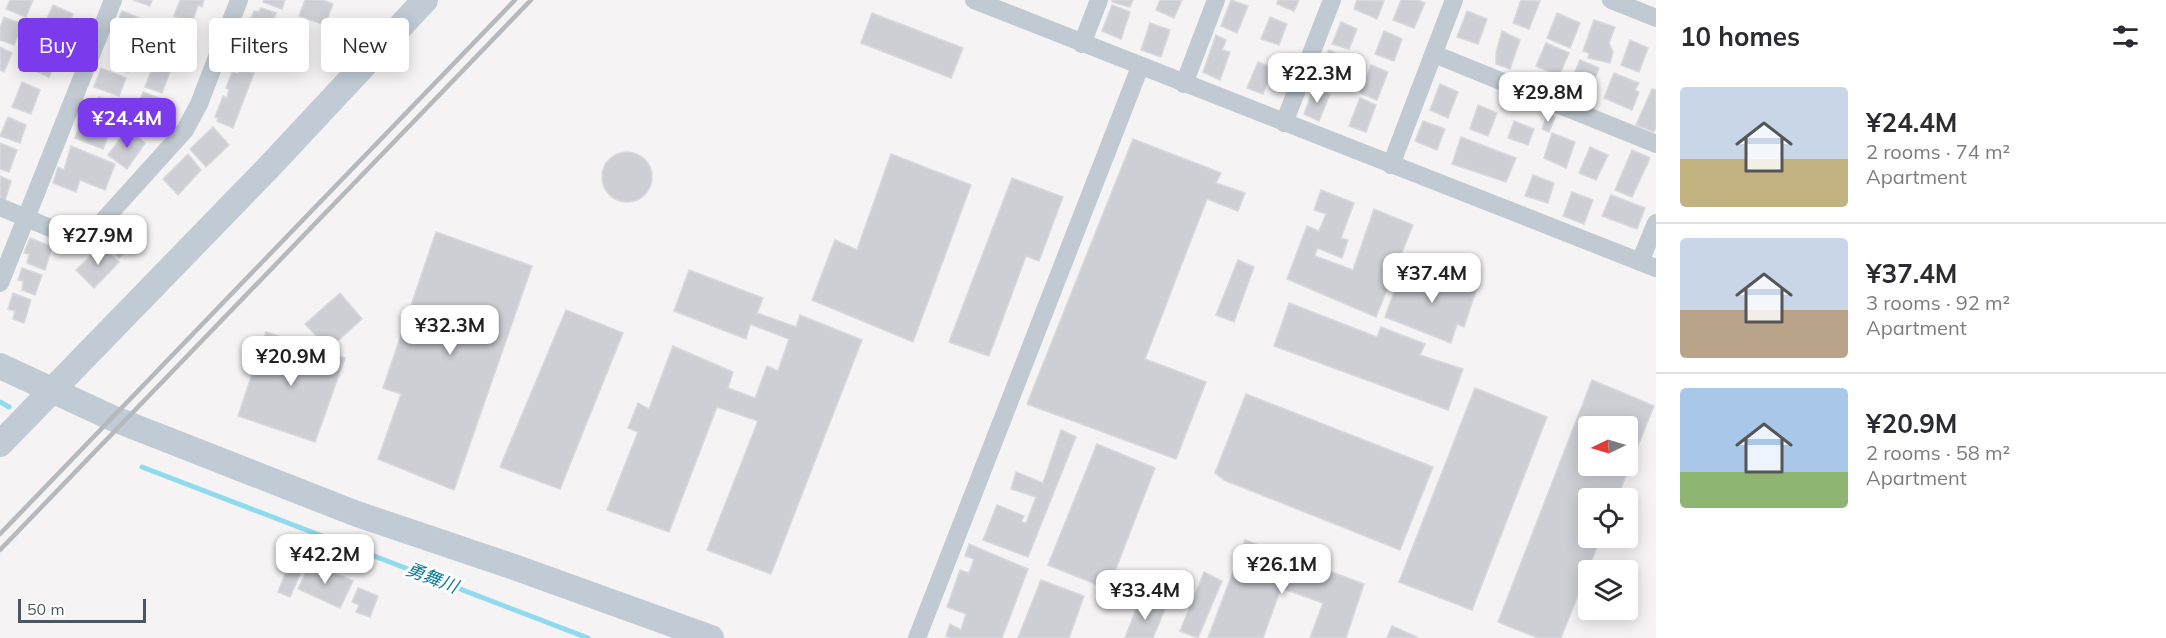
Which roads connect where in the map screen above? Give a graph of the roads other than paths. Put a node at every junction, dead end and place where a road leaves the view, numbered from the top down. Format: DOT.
graph roads {
  1 [pos="113,0"];
  2 [pos="238,0"];
  3 [pos="1099,0"];
  4 [pos="1216,0"];
  5 [pos="1332,0"];
  6 [pos="1454,0"];
  7 [pos="1611,0"];
  8 [pos="980,1"];
  9 [pos="416,3"];
  10 [pos="1656,18"];
  11 [pos="1082,44"];
  12 [pos="1434,54"];
  13 [pos="1140,67"];
  14 [pos="1184,84"];
  15 [pos="1284,123"];
  16 [pos="1656,144"];
  17 [pos="1391,165"];
  18 [pos="0,207"];
  19 [pos="26,218"];
  20 [pos="1656,223"];
  21 [pos="1648,265"];
  22 [pos="0,283"];
  23 [pos="0,366"];
  24 [pos="50,391"];
  25 [pos="0,444"];
  26 [pos="711,638"];
  27 [pos="917,638"];
  1 -- 19 [label="street"];
  2 -- 19 [label="street"];
  3 -- 11 [label="street"];
  4 -- 14 [label="street"];
  5 -- 15 [label="street"];
  6 -- 12 [label="street"];
  7 -- 10 [label="street"];
  8 -- 11 [label="street"];
  9 -- 24 [label="street"];
  11 -- 13 [label="street"];
  12 -- 16 [label="street"];
  12 -- 17 [label="street"];
  13 -- 14 [label="street"];
  13 -- 27 [label="street"];
  14 -- 15 [label="street"];
  15 -- 17 [label="street"];
  17 -- 21 [label="street"];
  18 -- 19 [label="street"];
  19 -- 22 [label="street"];
  20 -- 21 [label="street"];
  23 -- 24 [label="street"];
  24 -- 25 [label="street"];
  24 -- 26 [label="street"];
}
